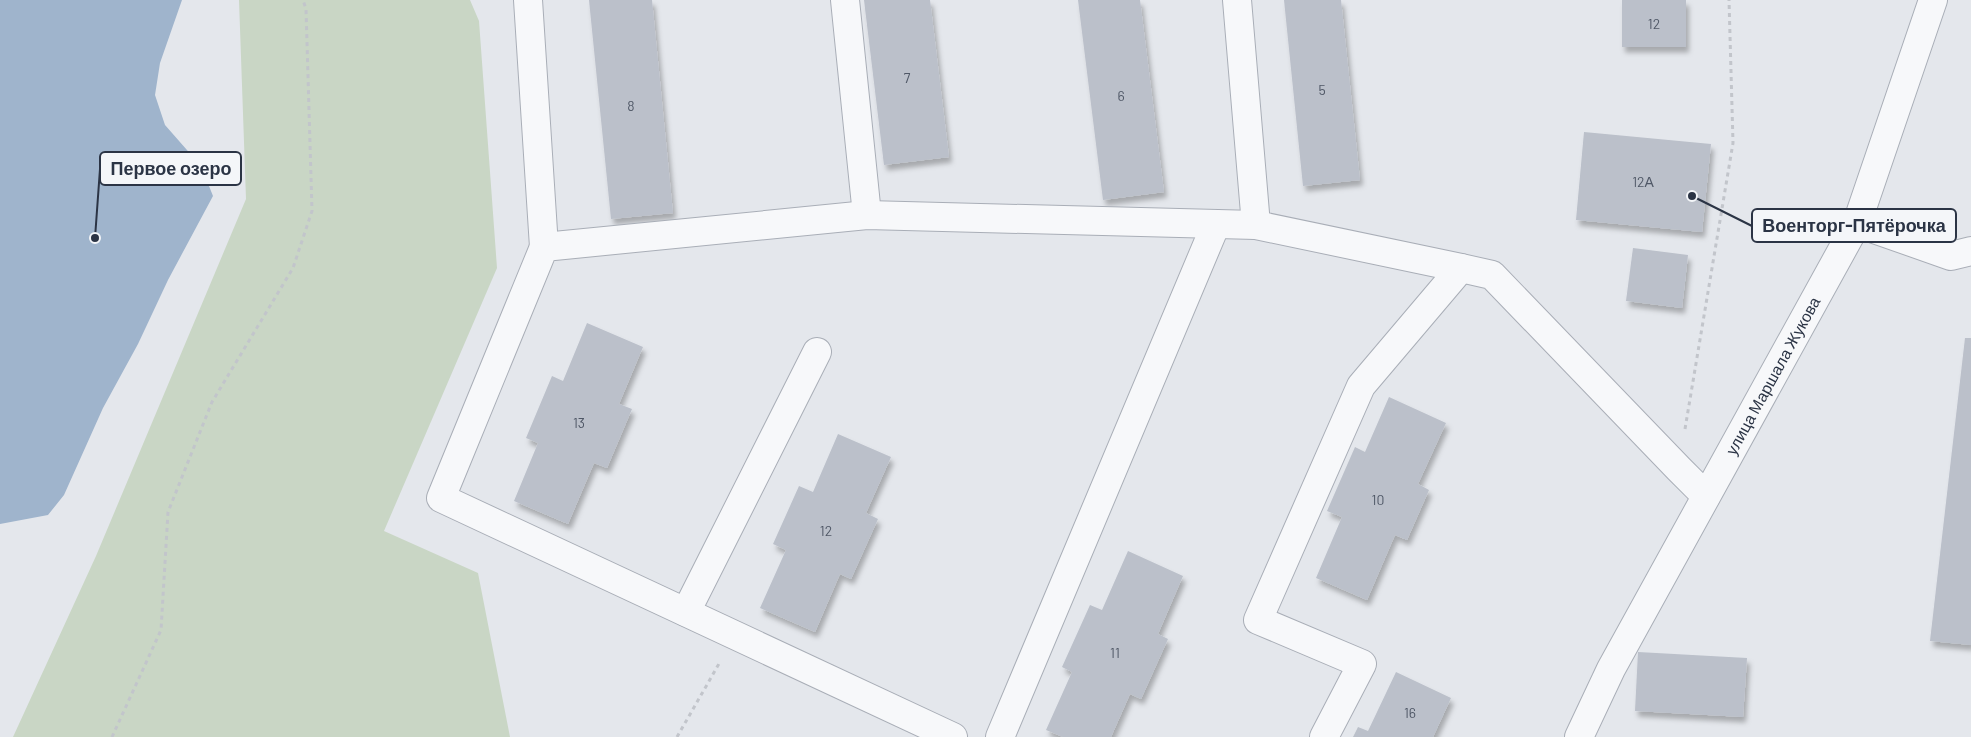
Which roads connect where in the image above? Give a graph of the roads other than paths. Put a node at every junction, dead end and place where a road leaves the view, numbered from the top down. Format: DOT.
graph roads {
  1 [pos="528,0"];
  2 [pos="845,0"];
  3 [pos="1237,0"];
  4 [pos="1932,0"];
  5 [pos="867,215"];
  6 [pos="1857,223"];
  7 [pos="1216,224"];
  8 [pos="1256,225"];
  9 [pos="544,247"];
  10 [pos="1971,251"];
  11 [pos="1461,268"];
  12 [pos="817,352"];
  13 [pos="1706,496"];
  14 [pos="686,612"];
  15 [pos="953,737"];
  16 [pos="1000,737"];
  17 [pos="1324,737"];
  18 [pos="1580,737"];
  1 -- 9 [label="street"];
  2 -- 5 [label="street"];
  3 -- 8 [label="street"];
  4 -- 6 [label="street, улица Маршала Жукова"];
  5 -- 7 [label="street"];
  5 -- 9 [label="street"];
  6 -- 10 [label="street"];
  6 -- 13 [label="street, улица Маршала Жукова"];
  7 -- 8 [label="street"];
  7 -- 16 [label="street"];
  8 -- 11 [label="street"];
  9 -- 14 [label="street"];
  11 -- 13 [label="street"];
  11 -- 17 [label="street"];
  12 -- 14 [label="street"];
  13 -- 18 [label="street, улица Маршала Жукова"];
  14 -- 15 [label="street"];
}
